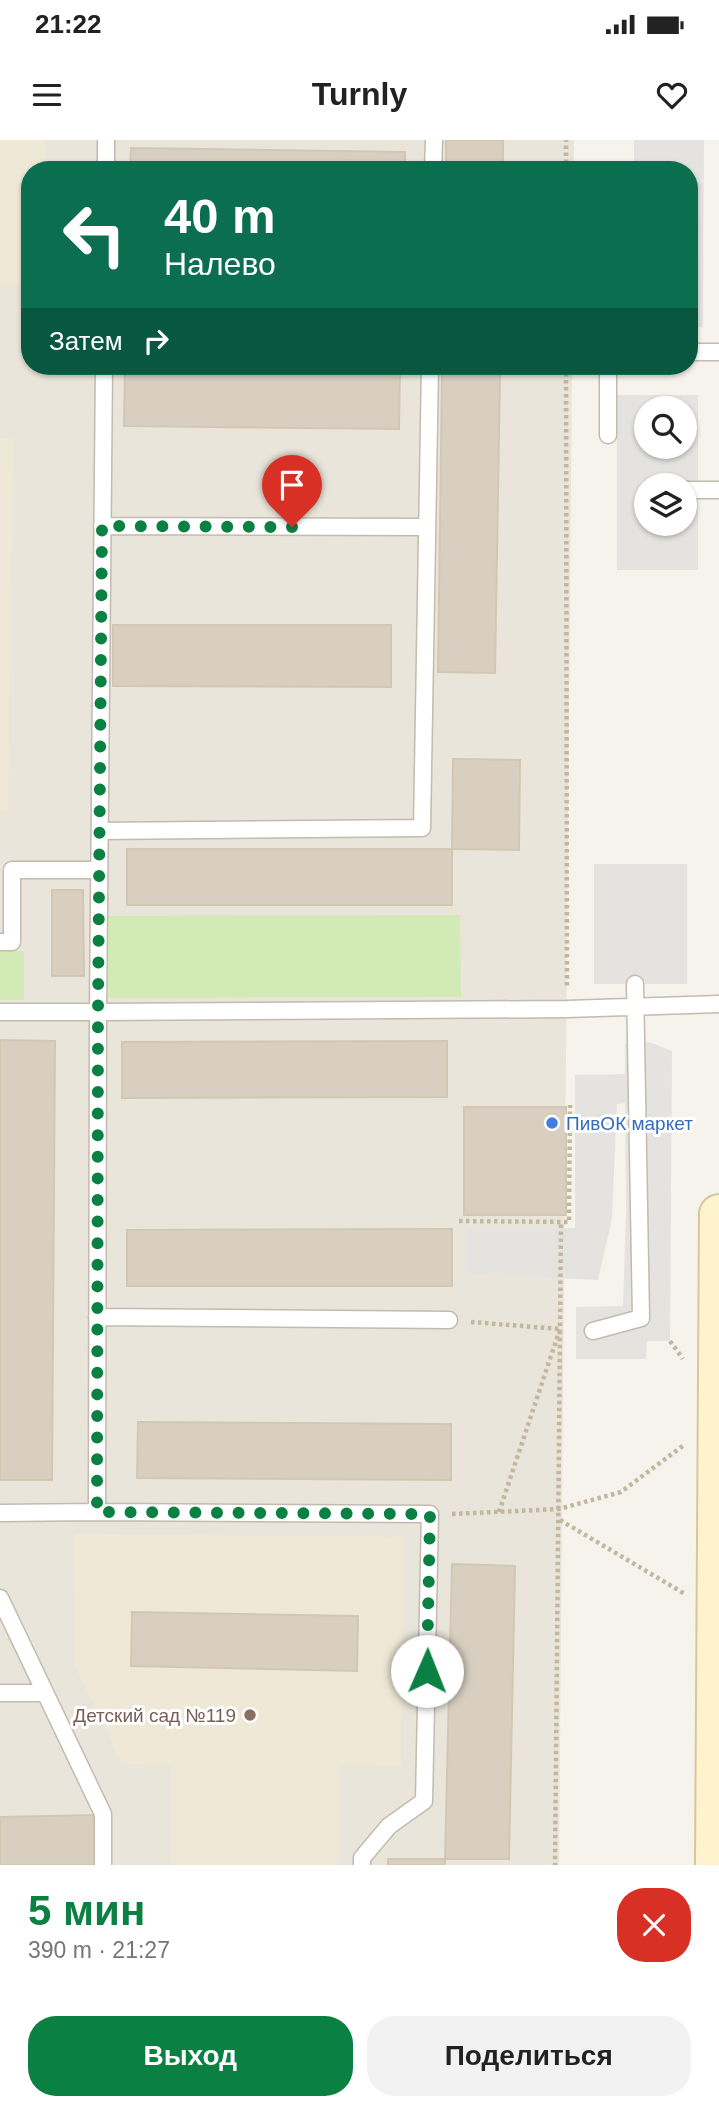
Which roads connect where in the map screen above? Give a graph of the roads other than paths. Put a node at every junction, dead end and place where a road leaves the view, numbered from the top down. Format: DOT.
graph roads {
  1 [pos="106,140"];
  2 [pos="434,140"];
  3 [pos="106,161"];
  4 [pos="433,161"];
  5 [pos="698,352"];
  6 [pos="719,352"];
  7 [pos="104,375"];
  8 [pos="430,375"];
  9 [pos="608,375"];
  10 [pos="608,435"];
  11 [pos="719,489"];
  12 [pos="697,490"];
  13 [pos="102,526"];
  14 [pos="427,527"];
  15 [pos="100,831"];
  16 [pos="99,870"];
  17 [pos="0,942"];
  18 [pos="635,984"];
  19 [pos="719,1004"];
  20 [pos="636,1007"];
  21 [pos="0,1012"];
  22 [pos="98,1012"];
  23 [pos="719,1214"];
  24 [pos="97,1317"];
  25 [pos="449,1320"];
  26 [pos="593,1331"];
  27 [pos="719,1342"];
  28 [pos="708,1452"];
  29 [pos="97,1512"];
  30 [pos="0,1513"];
  31 [pos="0,1598"];
  32 [pos="0,1693"];
  33 [pos="45,1693"];
  34 [pos="717,1732"];
  35 [pos="103,1865"];
  36 [pos="362,1865"];
  37 [pos="715,1865"];
  1 -- 3 [label="lane"];
  2 -- 4 [label="lane"];
  5 -- 6 [label="lane"];
  7 -- 13 [label="lane"];
  8 -- 14 [label="lane"];
  9 -- 10 [label="lane"];
  11 -- 12 [label="lane"];
  13 -- 14 [label="lane"];
  13 -- 15 [label="lane"];
  14 -- 15 [label="lane"];
  15 -- 16 [label="lane"];
  16 -- 17 [label="lane"];
  16 -- 22 [label="lane"];
  18 -- 20 [label="lane"];
  19 -- 20 [label="lane"];
  20 -- 22 [label="lane"];
  20 -- 26 [label="lane"];
  21 -- 22 [label="lane"];
  22 -- 24 [label="lane"];
  23 -- 27 [label="street"];
  24 -- 25 [label="lane"];
  24 -- 29 [label="lane"];
  27 -- 28 [label="street"];
  28 -- 34 [label="street"];
  29 -- 30 [label="lane"];
  29 -- 36 [label="lane"];
  31 -- 33 [label="lane"];
  32 -- 33 [label="lane"];
  33 -- 35 [label="lane"];
  34 -- 37 [label="street"];
}
